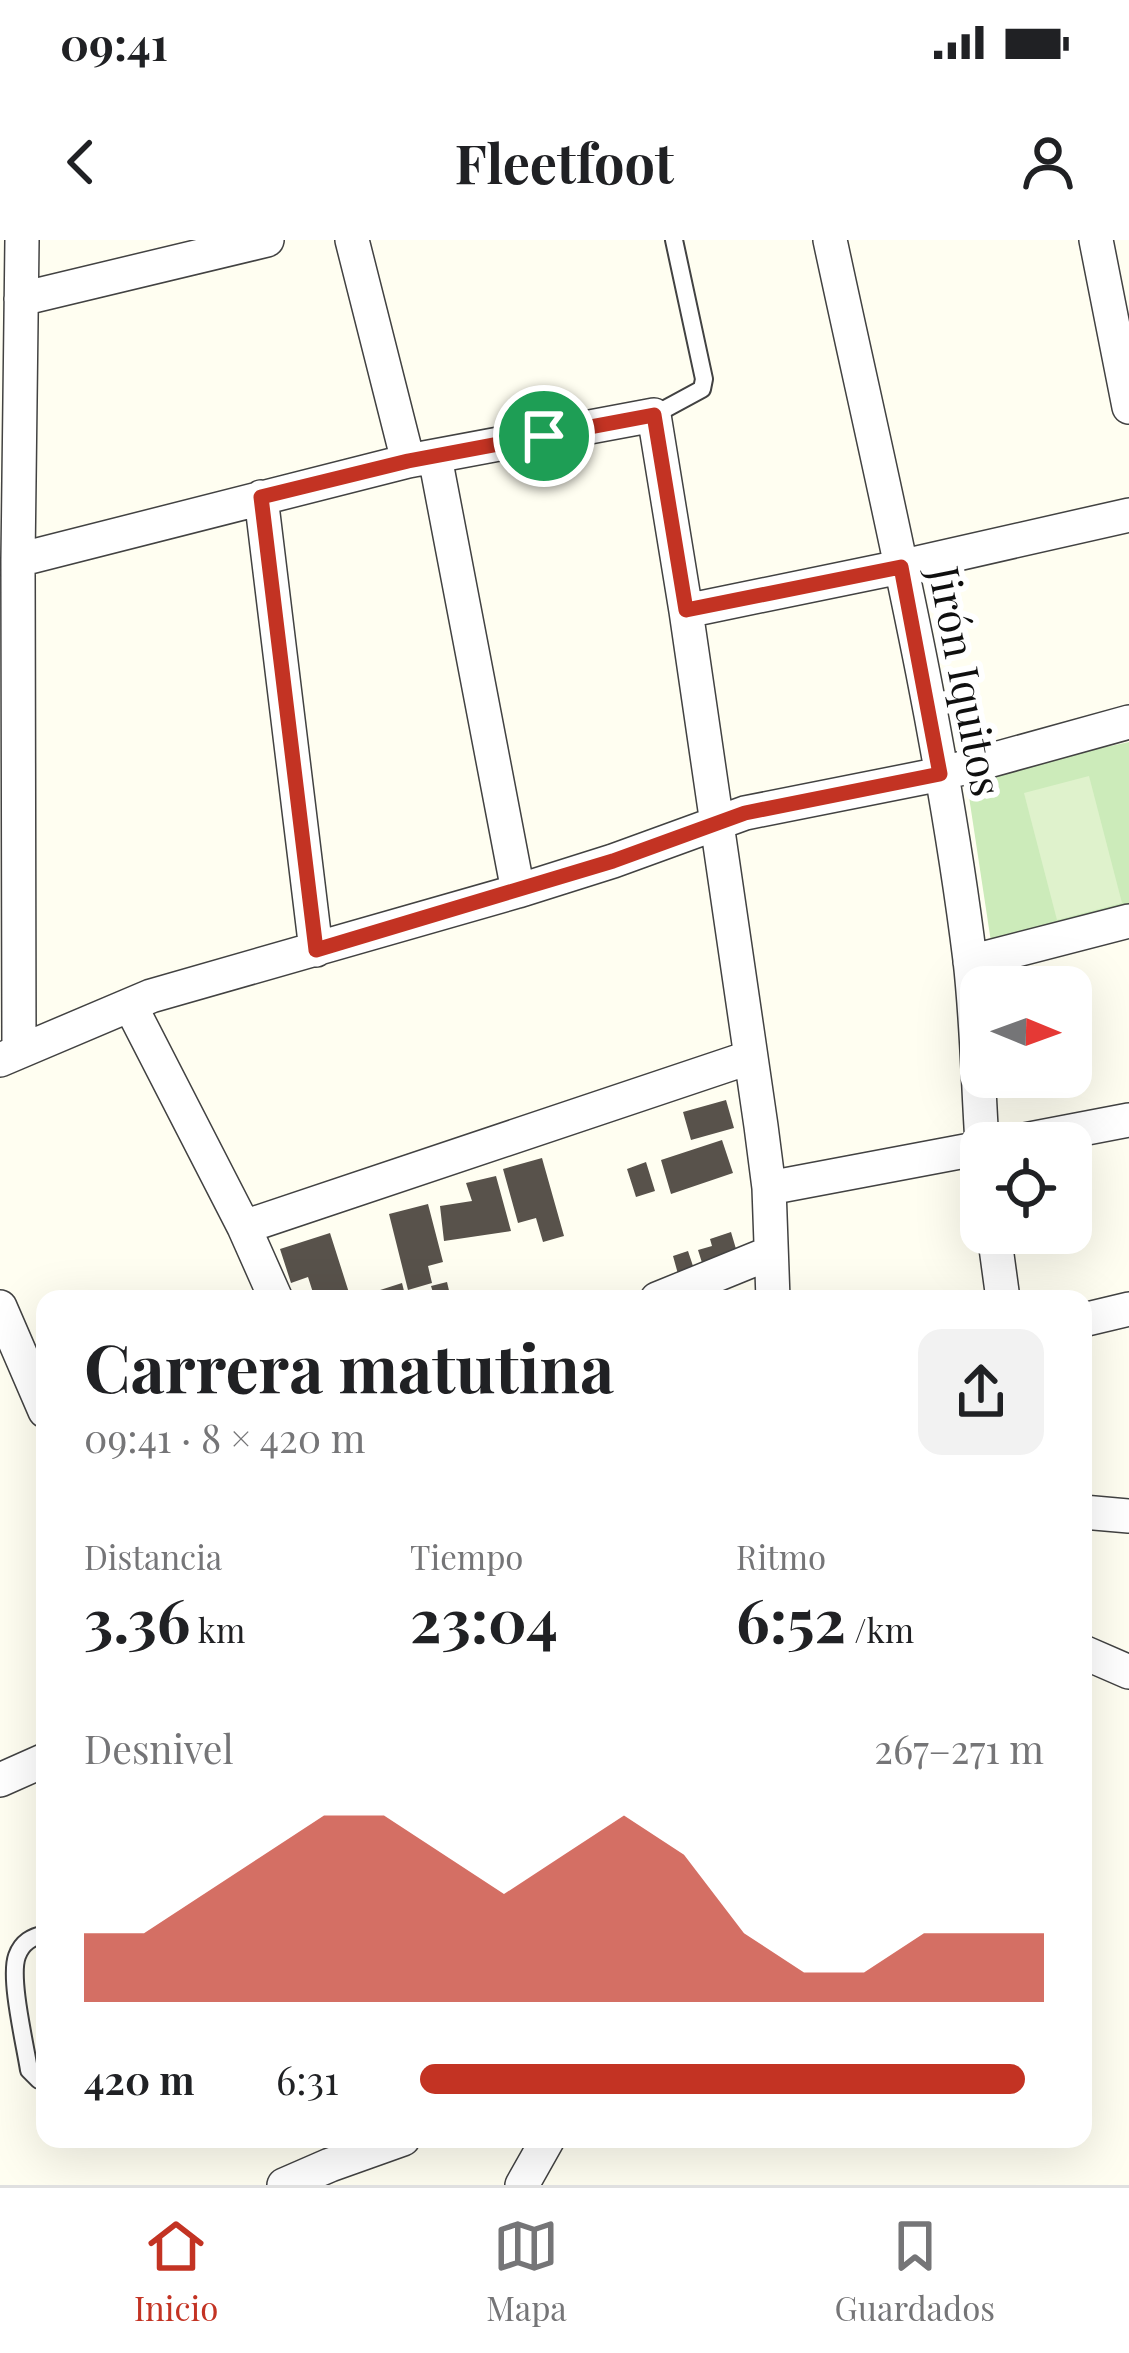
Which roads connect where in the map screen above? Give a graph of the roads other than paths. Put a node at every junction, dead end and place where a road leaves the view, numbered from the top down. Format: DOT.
graph roads {
  1 [pos="22,240"];
  2 [pos="267,240"];
  3 [pos="352,240"];
  4 [pos="674,240"];
  5 [pos="830,240"];
  6 [pos="1096,240"];
  7 [pos="21,299"];
  8 [pos="1129,407"];
  9 [pos="654,415"];
  10 [pos="421,459"];
  11 [pos="261,497"];
  12 [pos="1129,514"];
  13 [pos="18,560"];
  14 [pos="901,567"];
  15 [pos="686,610"];
  16 [pos="1129,722"];
  17 [pos="940,774"];
  18 [pos="716,823"];
  19 [pos="518,891"];
  20 [pos="1129,921"];
  21 [pos="316,950"];
  22 [pos="970,962"];
  23 [pos="130,1005"];
  24 [pos="10,1056"];
  25 [pos="751,1057"];
  26 [pos="1129,1120"];
  27 [pos="980,1122"];
  28 [pos="1092,1127"];
  29 [pos="960,1150"];
  30 [pos="769,1188"];
  31 [pos="244,1227"];
  32 [pos="770,1253"];
  33 [pos="997,1254"];
  34 [pos="272,1290"];
  35 [pos="679,1290"];
  36 [pos="772,1290"];
  37 [pos="1003,1290"];
  38 [pos="0,1307"];
  39 [pos="1129,1309"];
  40 [pos="1092,1318"];
  41 [pos="36,1390"];
  42 [pos="1092,1513"];
  43 [pos="1129,1516"];
  44 [pos="1092,1656"];
  45 [pos="1129,1672"];
  46 [pos="36,1764"];
  47 [pos="0,1780"];
  48 [pos="36,1936"];
  49 [pos="36,2077"];
  50 [pos="378,2148"];
  51 [pos="543,2148"];
  52 [pos="284,2185"];
  53 [pos="523,2185"];
  1 -- 7 [label="street"];
  2 -- 7 [label="street"];
  3 -- 10 [label="street"];
  4 -- 9 [label="lane"];
  5 -- 14 [label="street, Jirón Iquitos"];
  6 -- 8 [label="street"];
  7 -- 13 [label="street"];
  9 -- 10 [label="street"];
  9 -- 15 [label="street"];
  10 -- 11 [label="street"];
  10 -- 19 [label="street"];
  11 -- 13 [label="street"];
  11 -- 21 [label="street"];
  12 -- 14 [label="street"];
  13 -- 24 [label="street"];
  14 -- 15 [label="street"];
  14 -- 17 [label="street, Jirón Iquitos"];
  15 -- 18 [label="street"];
  16 -- 17 [label="street"];
  17 -- 18 [label="street"];
  17 -- 22 [label="street, Jirón Iquitos"];
  18 -- 19 [label="street"];
  18 -- 25 [label="street"];
  19 -- 21 [label="street"];
  20 -- 22 [label="street"];
  21 -- 23 [label="street"];
  22 -- 27 [label="street, Jirón Iquitos"];
  23 -- 24 [label="street"];
  23 -- 31 [label="street"];
  25 -- 30 [label="street"];
  25 -- 31 [label="street"];
  26 -- 28 [label="street"];
  29 -- 30 [label="street"];
  30 -- 32 [label="street"];
  31 -- 34 [label="street"];
  32 -- 35 [label="street"];
  32 -- 36 [label="street"];
  33 -- 37 [label="street"];
  38 -- 41 [label="street"];
  39 -- 40 [label="street"];
  42 -- 43 [label="street"];
  44 -- 45 [label="street"];
  46 -- 47 [label="street"];
  48 -- 49 [label="lane"];
  50 -- 52 [label="street"];
  51 -- 53 [label="street"];
}
